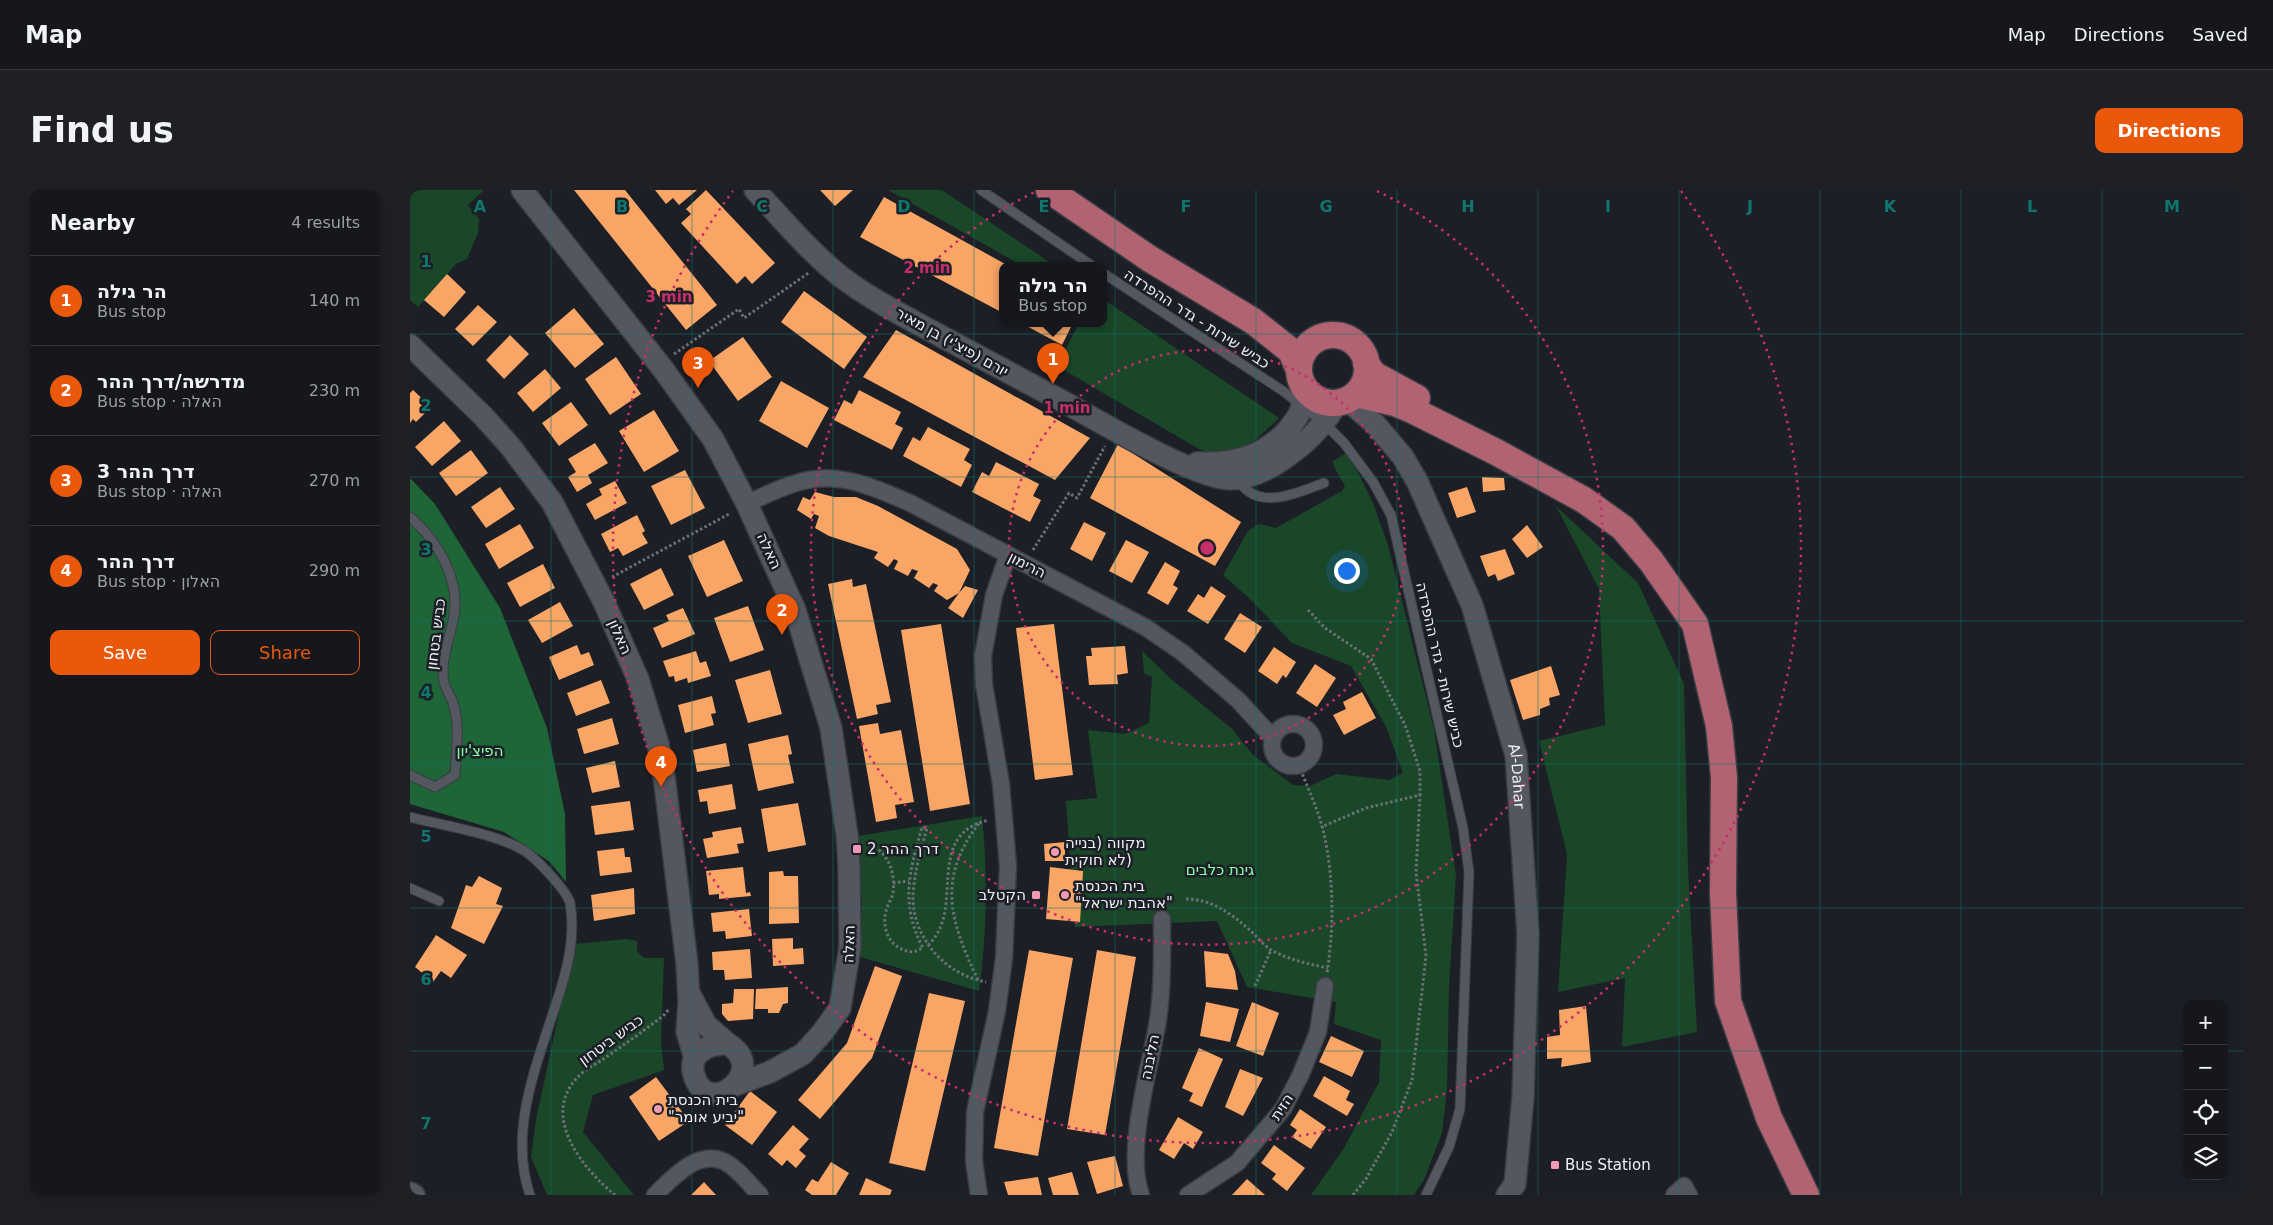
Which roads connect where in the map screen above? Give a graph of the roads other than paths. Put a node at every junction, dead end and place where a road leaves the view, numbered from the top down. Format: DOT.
graph roads {
  1 [pos="522,190"];
  2 [pos="755,190"];
  3 [pos="981,190"];
  4 [pos="1048,190"];
  5 [pos="1087,262"];
  6 [pos="1107,275"];
  7 [pos="1252,321"];
  8 [pos="1310,344"];
  9 [pos="410,345"];
  10 [pos="1366,363"];
  11 [pos="1301,387"];
  12 [pos="1341,405"];
  13 [pos="1235,470"];
  14 [pos="1324,483"];
  15 [pos="1577,496"];
  16 [pos="747,504"];
  17 [pos="410,517"];
  18 [pos="1008,555"];
  19 [pos="1273,738"];
  20 [pos="410,775"];
  21 [pos="410,817"];
  22 [pos="410,888"];
  23 [pos="438,901"];
  24 [pos="1162,919"];
  25 [pos="1325,986"];
  26 [pos="688,987"];
  27 [pos="731,1046"];
  28 [pos="803,1054"];
  29 [pos="695,1058"];
  30 [pos="738,1084"];
  31 [pos="974,1161"];
  32 [pos="1513,1191"];
  33 [pos="410,1194"];
  34 [pos="414,1195"];
  35 [pos="530,1195"];
  36 [pos="655,1195"];
  37 [pos="760,1195"];
  38 [pos="969,1195"];
  39 [pos="979,1195"];
  40 [pos="1141,1195"];
  41 [pos="1188,1195"];
  42 [pos="1426,1195"];
  43 [pos="1674,1195"];
  44 [pos="1688,1195"];
  45 [pos="1806,1195"];
  1 -- 16 [label="street, האלה"];
  2 -- 13 [label="street, יורם (פיצ'י) בן מאיר"];
  3 -- 5 [label="lane"];
  4 -- 7 [label="main road"];
  6 -- 11 [label="lane, כביש שירות - גדר ההפרדה"];
  7 -- 8 [label="main road"];
  7 -- 11 [label="main road"];
  8 -- 10 [label="main road"];
  8 -- 11 [label="main road"];
  9 -- 26 [label="street, האלון"];
  10 -- 12 [label="main road"];
  10 -- 15 [label="main road"];
  11 -- 12 [label="main road"];
  11 -- 13 [label="street, יורם (פיצ'י) בן מאיר"];
  12 -- 13 [label="street, יורם (פיצ'י) בן מאיר"];
  12 -- 15 [label="main road"];
  12 -- 32 [label="street, Al-Dahar"];
  12 -- 42 [label="lane, כביש שירות - גדר ההפרדה"];
  13 -- 14 [label="lane"];
  15 -- 45 [label="main road"];
  16 -- 18 [label="street, הרימון"];
  16 -- 28 [label="street, האלה"];
  17 -- 20 [label="lane, כביש בטחון"];
  18 -- 19 [label="street, הרימון"];
  18 -- 31 [label="street"];
  19 -- 19 [label="street"];
  21 -- 35 [label="lane"];
  22 -- 23 [label="lane"];
  24 -- 40 [label="street, הליבנה"];
  25 -- 41 [label="street, הזית"];
  26 -- 27 [label="street, האלון"];
  26 -- 29 [label="street, האלון"];
  27 -- 28 [label="street"];
  27 -- 29 [label="street"];
  27 -- 30 [label="street"];
  28 -- 30 [label="street, האלה"];
  29 -- 30 [label="street"];
  31 -- 38 [label="street"];
  31 -- 39 [label="street"];
  33 -- 34 [label="street"];
  36 -- 37 [label="street"];
  43 -- 44 [label="street"];
}
